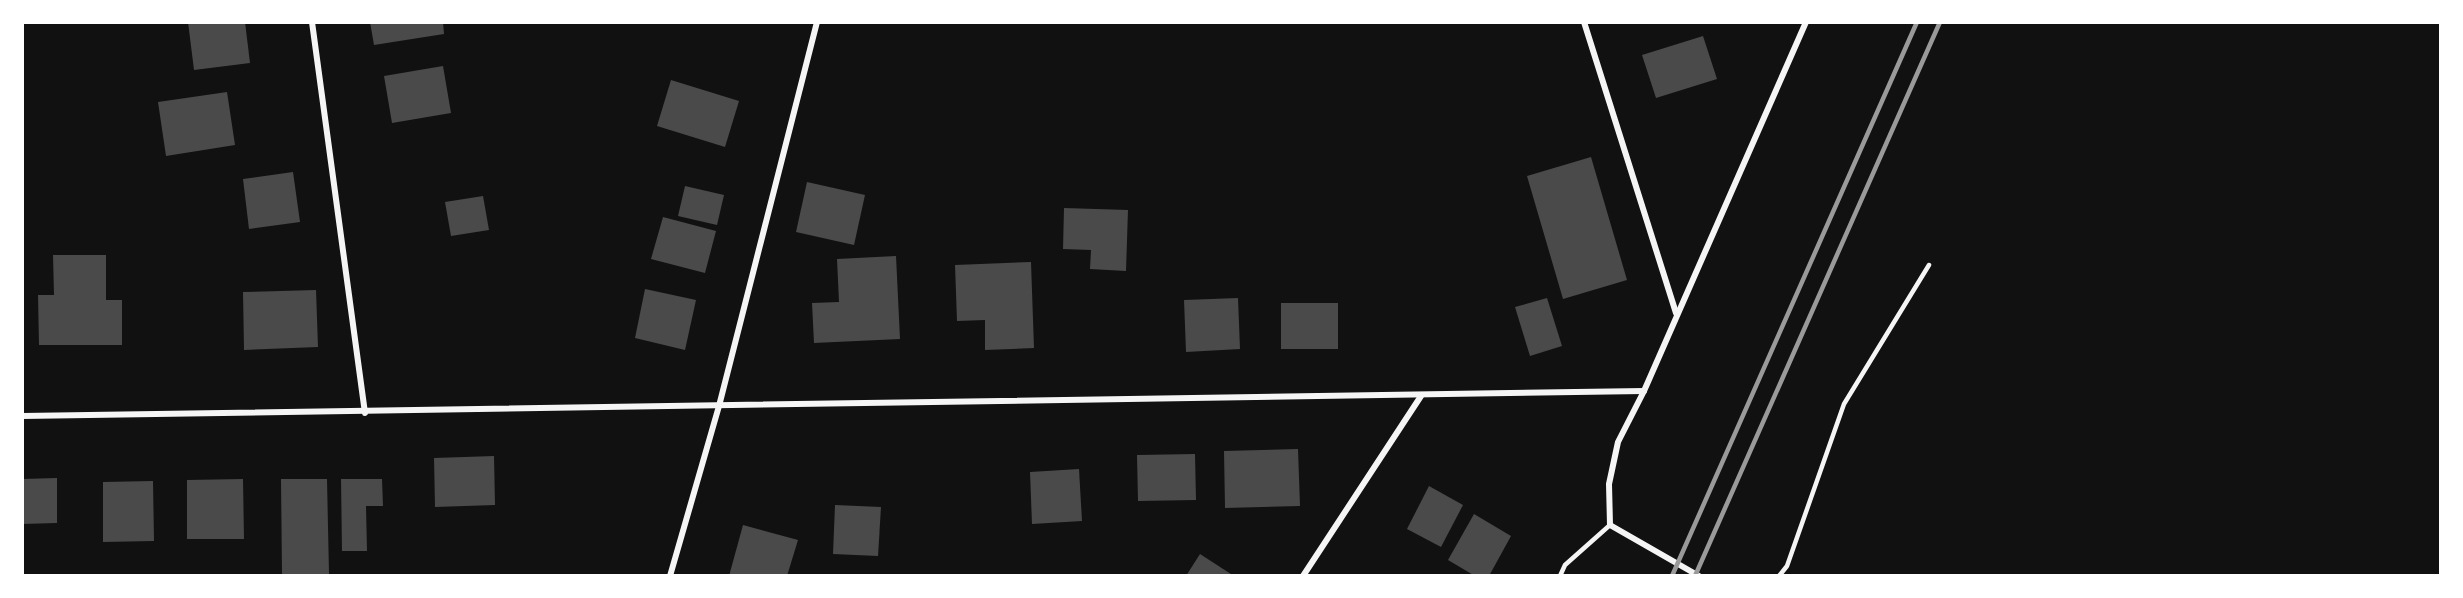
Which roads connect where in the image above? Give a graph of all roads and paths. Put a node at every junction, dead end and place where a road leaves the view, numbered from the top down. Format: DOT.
graph roads {
  1 [pos="312,22"];
  2 [pos="817,22"];
  3 [pos="1584,22"];
  4 [pos="1806,22"];
  5 [pos="1929,265"];
  6 [pos="1677,314"];
  7 [pos="1644,391"];
  8 [pos="1420,396"];
  9 [pos="719,406"];
  10 [pos="365,413"];
  11 [pos="22,416"];
  12 [pos="1610,525"];
  13 [pos="670,576"];
  14 [pos="1303,576"];
  15 [pos="1560,576"];
  16 [pos="1699,576"];
  17 [pos="1779,576"];
  1 -- 10 [label="street"];
  2 -- 9 [label="street"];
  3 -- 6 [label="street"];
  4 -- 6 [label="street"];
  5 -- 17 [label="lane"];
  6 -- 7 [label="street"];
  7 -- 8 [label="street"];
  7 -- 12 [label="street"];
  8 -- 9 [label="street"];
  8 -- 14 [label="street"];
  9 -- 10 [label="street"];
  9 -- 13 [label="street"];
  10 -- 11 [label="street"];
  12 -- 15 [label="lane"];
  12 -- 16 [label="street"];
}
